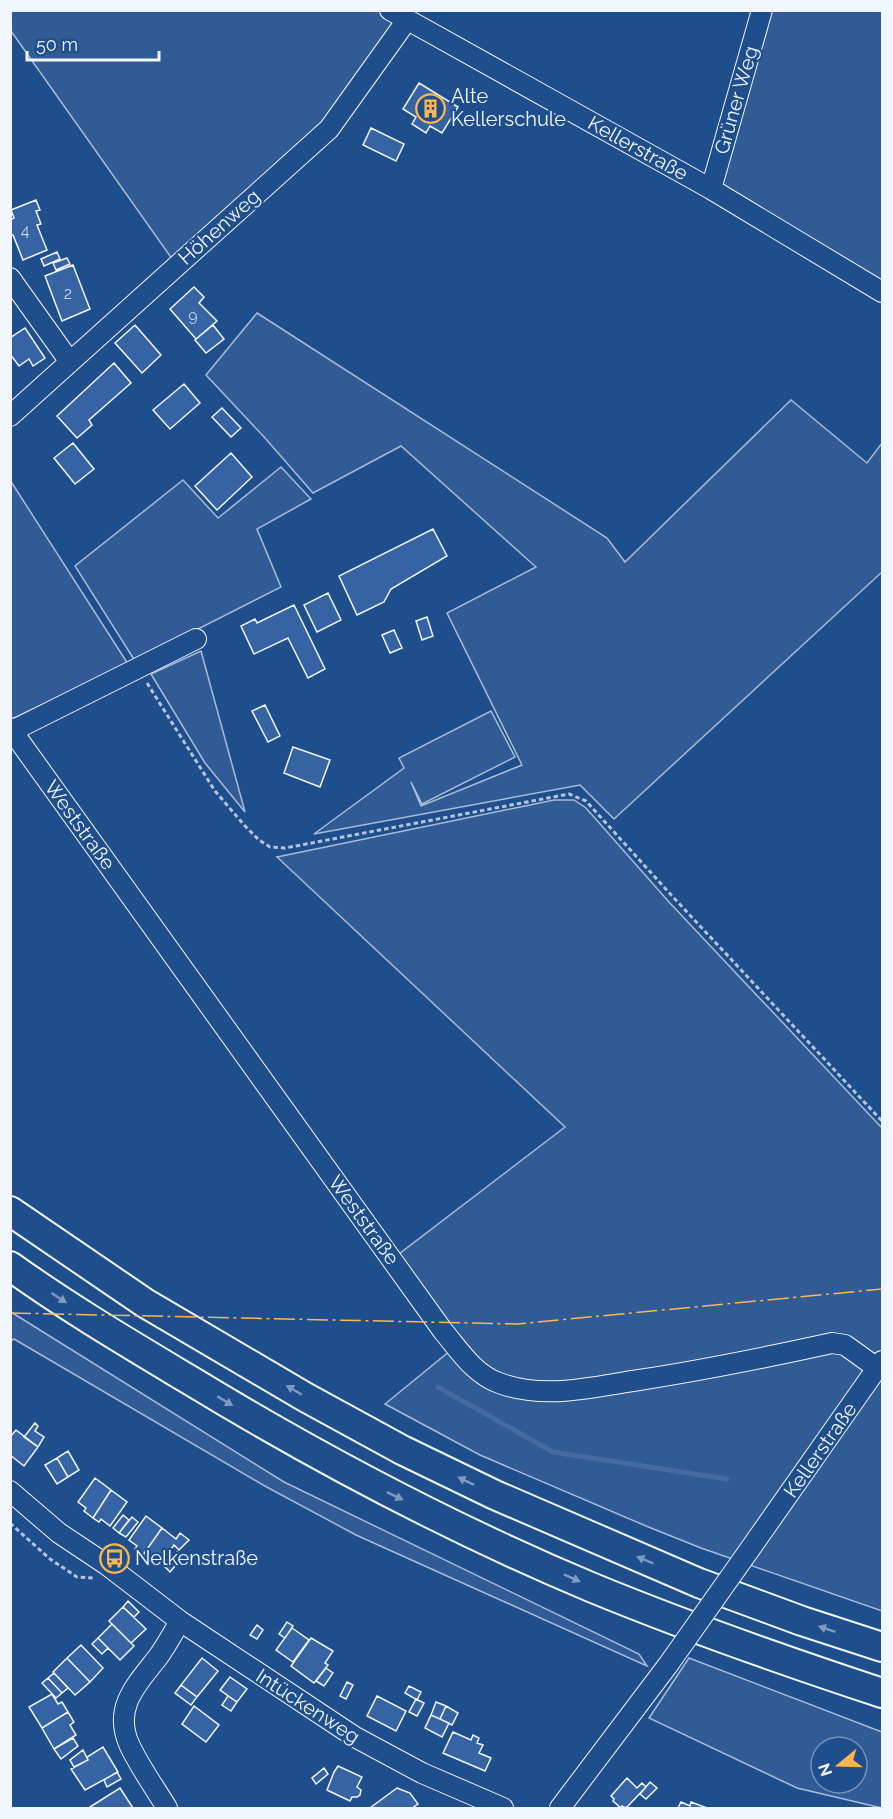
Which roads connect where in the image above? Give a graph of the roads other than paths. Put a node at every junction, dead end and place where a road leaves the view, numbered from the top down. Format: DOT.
graph roads {
  1 [pos="762,10"];
  2 [pos="399,15"];
  3 [pos="711,189"];
  4 [pos="10,278"];
  5 [pos="882,292"];
  6 [pos="70,362"];
  7 [pos="10,416"];
  8 [pos="196,639"];
  9 [pos="11,730"];
  10 [pos="10,1211"];
  11 [pos="10,1266"];
  12 [pos="880,1364"];
  13 [pos="10,1491"];
  14 [pos="180,1621"];
  15 [pos="882,1647"];
  16 [pos="882,1693"];
  17 [pos="167,1809"];
  18 [pos="502,1809"];
  19 [pos="560,1809"];
  1 -- 3 [label="street, Grüner Weg"];
  2 -- 3 [label="street, Kellerstraße"];
  2 -- 6 [label="street, Höhenweg"];
  3 -- 5 [label="street, Kellerstraße"];
  4 -- 6 [label="street"];
  6 -- 7 [label="street, Höhenweg"];
  8 -- 9 [label="street"];
  9 -- 12 [label="street, Weststraße"];
  15 -- 10 [label="highway, one-way"];
  11 -- 16 [label="highway, one-way"];
  12 -- 19 [label="street, Kellerstraße, bridge"];
  13 -- 14 [label="street, Intückenweg"];
  14 -- 17 [label="street"];
  14 -- 18 [label="street, Intückenweg"];
}
